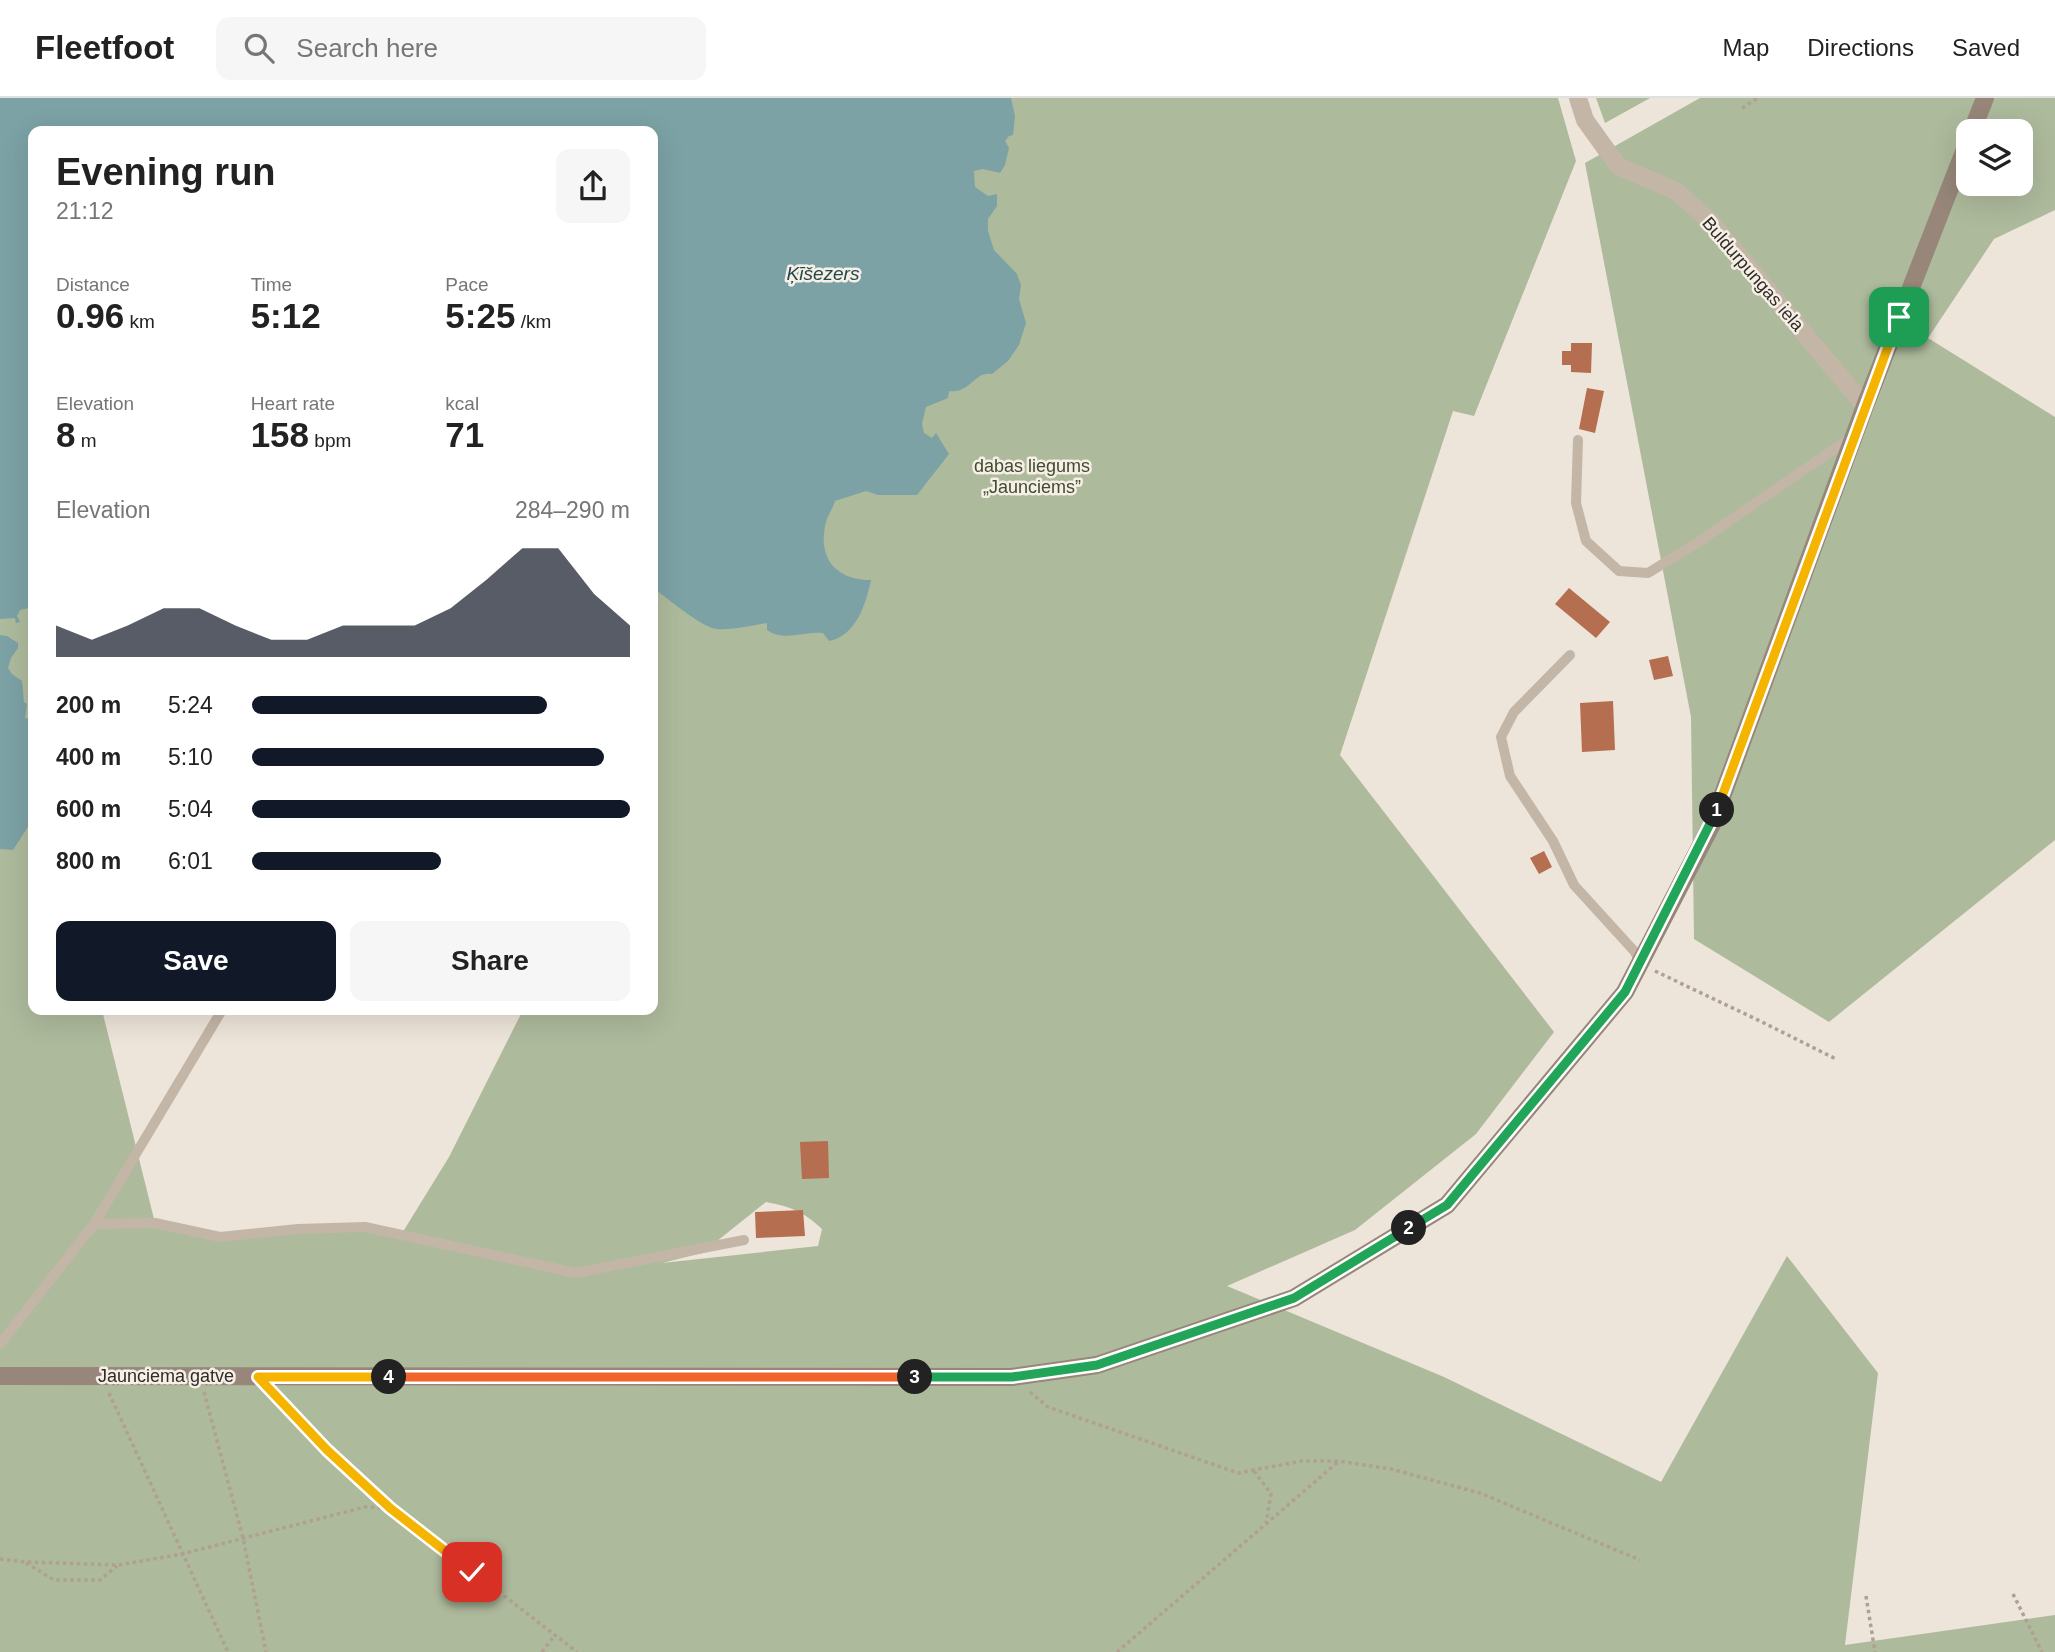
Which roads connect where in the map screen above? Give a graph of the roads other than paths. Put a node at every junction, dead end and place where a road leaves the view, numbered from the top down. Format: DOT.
graph roads {
  1 [pos="1578,98"];
  2 [pos="1985,98"];
  3 [pos="1977,119"];
  4 [pos="1956,172"];
  5 [pos="1865,406"];
  6 [pos="1854,435"];
  7 [pos="1578,440"];
  8 [pos="1570,655"];
  9 [pos="1640,963"];
  10 [pos="219,1015"];
  11 [pos="94,1224"];
  12 [pos="744,1240"];
  13 [pos="0,1345"];
  14 [pos="0,1376"];
  1 -- 5 [label="street, Buldurpungas iela"];
  2 -- 3 [label="main road"];
  4 -- 5 [label="main road, Jaunciema gatve"];
  5 -- 6 [label="main road, Jaunciema gatve"];
  6 -- 7 [label="lane"];
  6 -- 9 [label="main road, Jaunciema gatve"];
  8 -- 9 [label="lane"];
  9 -- 14 [label="main road, Jaunciema gatve"];
  10 -- 11 [label="lane"];
  11 -- 12 [label="lane"];
  11 -- 13 [label="lane"];
}
